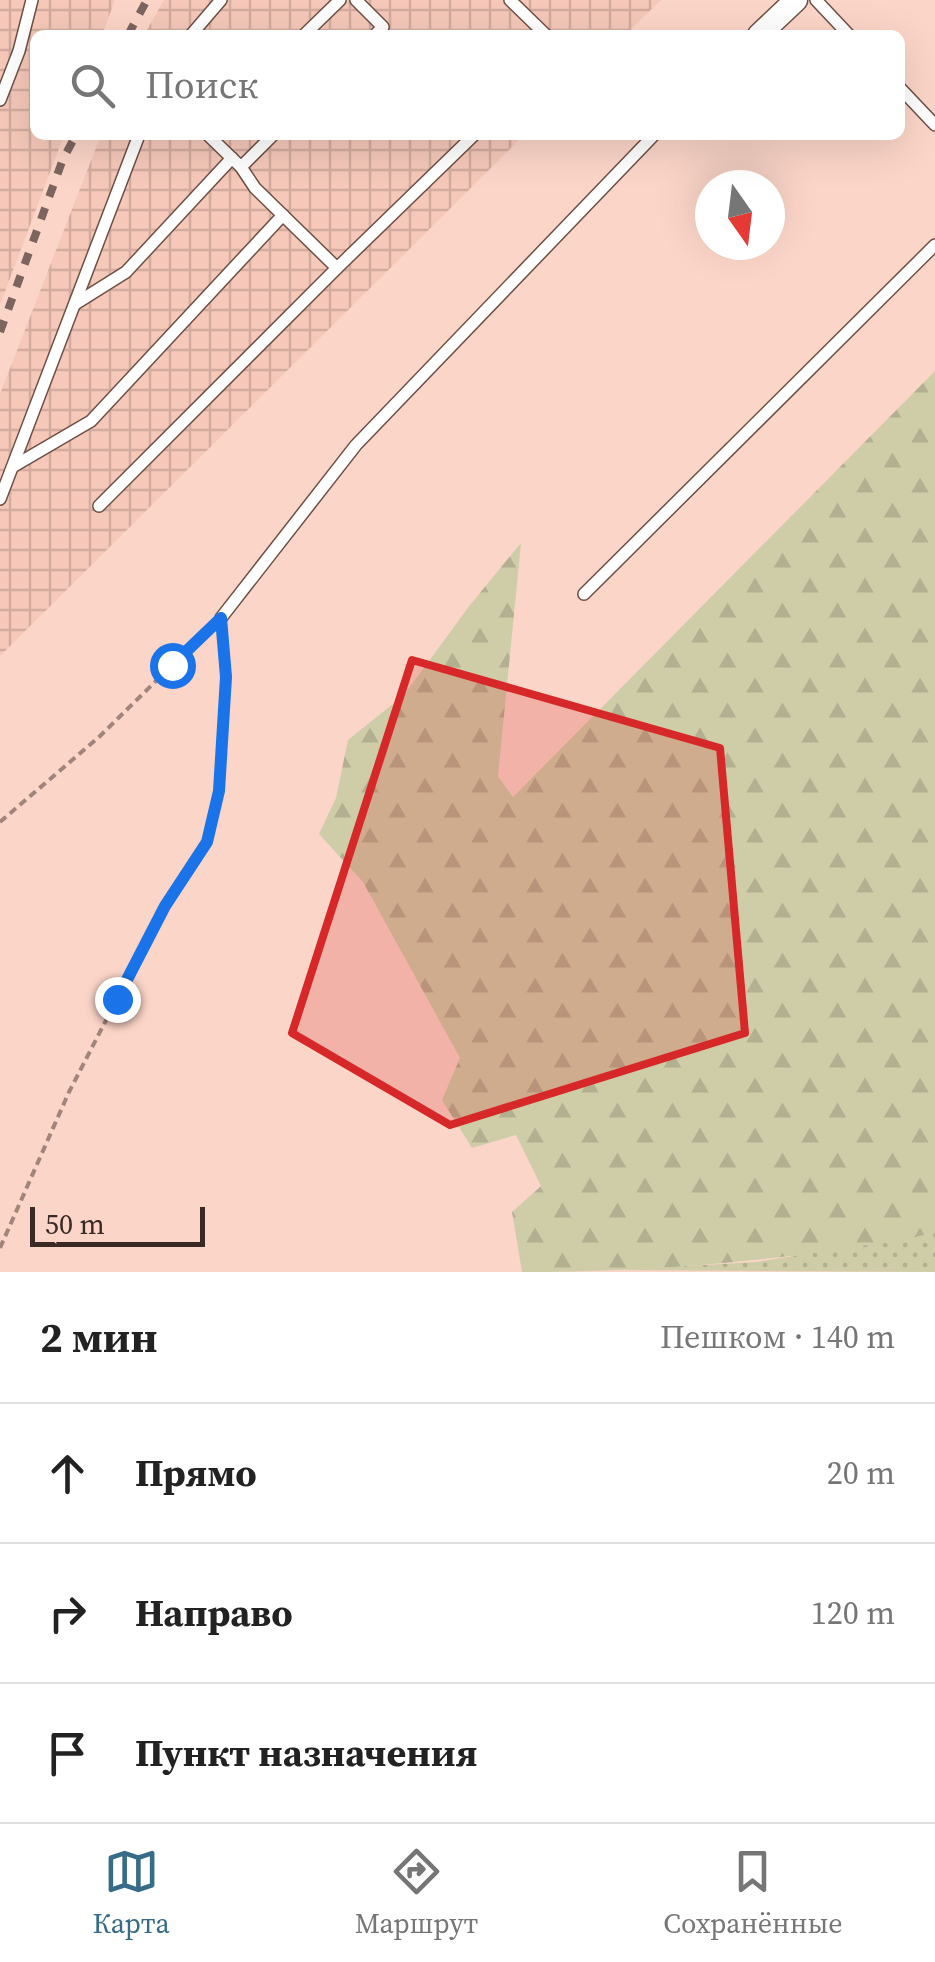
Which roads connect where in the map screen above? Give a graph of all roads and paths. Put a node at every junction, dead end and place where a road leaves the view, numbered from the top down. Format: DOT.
graph roads {
  1 [pos="32,0"];
  2 [pos="221,0"];
  3 [pos="340,0"];
  4 [pos="356,0"];
  5 [pos="510,0"];
  6 [pos="796,0"];
  7 [pos="816,0"];
  8 [pos="196,30"];
  9 [pos="309,30"];
  10 [pos="380,30"];
  11 [pos="541,30"];
  12 [pos="765,30"];
  13 [pos="844,30"];
  14 [pos="905,93"];
  15 [pos="0,100"];
  16 [pos="935,125"];
  17 [pos="137,140"];
  18 [pos="213,140"];
  19 [pos="266,140"];
  20 [pos="469,140"];
  21 [pos="649,140"];
  22 [pos="236,162"];
  23 [pos="282,215"];
  24 [pos="935,244"];
  25 [pos="337,268"];
  26 [pos="74,304"];
  27 [pos="12,467"];
  28 [pos="0,500"];
  29 [pos="100,506"];
  30 [pos="584,594"];
  31 [pos="221,618"];
  32 [pos="0,822"];
  33 [pos="0,1248"];
  1 -- 15 [label="lane"];
  2 -- 8 [label="lane"];
  3 -- 9 [label="lane"];
  4 -- 10 [label="lane"];
  5 -- 11 [label="lane"];
  6 -- 12 [label="street"];
  7 -- 13 [label="lane"];
  14 -- 16 [label="lane"];
  17 -- 26 [label="lane"];
  18 -- 22 [label="lane"];
  19 -- 22 [label="lane"];
  20 -- 25 [label="lane"];
  21 -- 31 [label="lane"];
  22 -- 23 [label="lane"];
  22 -- 26 [label="lane"];
  23 -- 25 [label="lane"];
  23 -- 27 [label="lane"];
  24 -- 30 [label="lane"];
  25 -- 29 [label="lane"];
  26 -- 27 [label="lane"];
  27 -- 28 [label="lane"];
  31 -- 32 [label="path"];
  31 -- 33 [label="path"];
}
